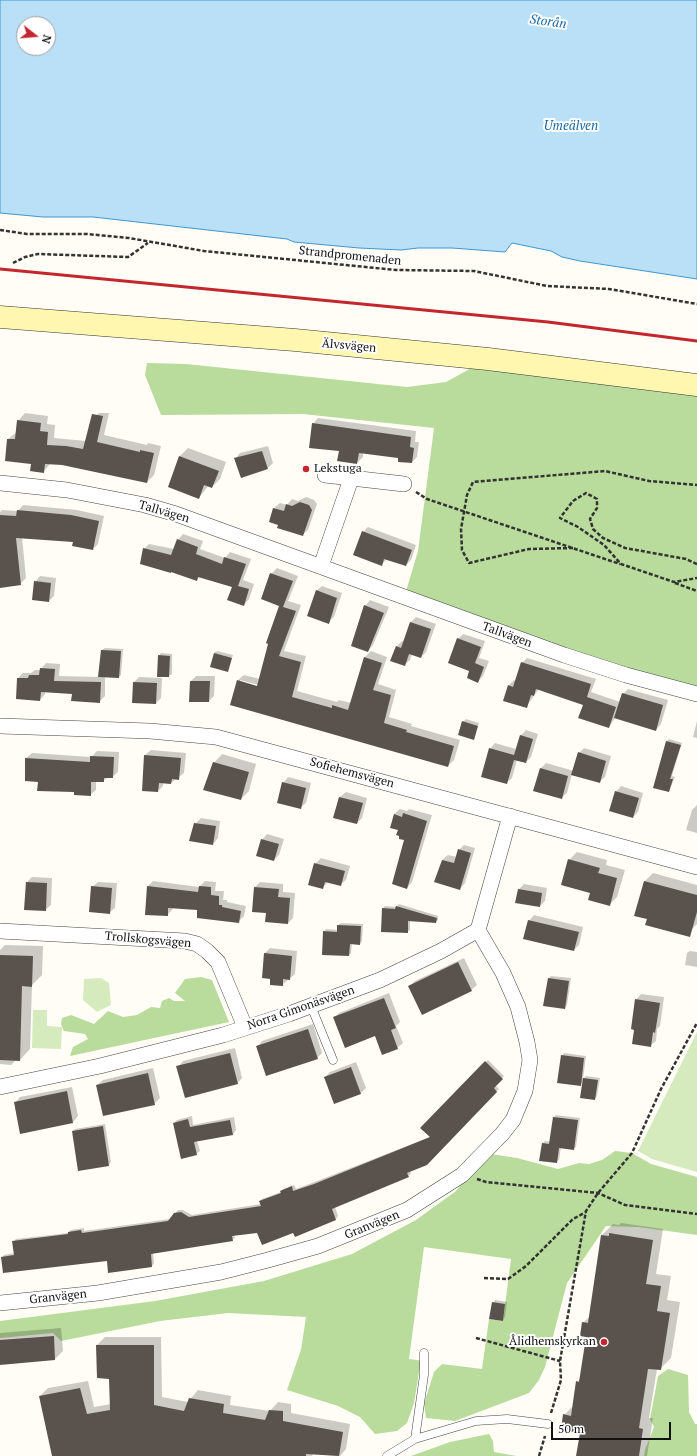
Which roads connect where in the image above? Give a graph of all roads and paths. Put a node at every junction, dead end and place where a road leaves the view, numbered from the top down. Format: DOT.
graph roads {
  1 [pos="0,230"];
  2 [pos="148,242"];
  3 [pos="13,263"];
  4 [pos="697,304"];
  5 [pos="0,317"];
  6 [pos="697,385"];
  7 [pos="325,475"];
  8 [pos="351,479"];
  9 [pos="0,484"];
  10 [pos="404,484"];
  11 [pos="697,485"];
  12 [pos="463,511"];
  13 [pos="573,548"];
  14 [pos="621,564"];
  15 [pos="697,564"];
  16 [pos="321,566"];
  17 [pos="697,578"];
  18 [pos="674,582"];
  19 [pos="697,591"];
  20 [pos="697,694"];
  21 [pos="0,726"];
  22 [pos="510,816"];
  23 [pos="697,867"];
  24 [pos="478,930"];
  25 [pos="0,931"];
  26 [pos="311,1006"];
  27 [pos="697,1023"];
  28 [pos="245,1027"];
  29 [pos="333,1060"];
  30 [pos="0,1087"];
  31 [pos="462,1175"];
  32 [pos="598,1193"];
  33 [pos="586,1211"];
  34 [pos="697,1214"];
  35 [pos="484,1278"];
  36 [pos="0,1304"];
  37 [pos="476,1338"];
  38 [pos="424,1353"];
  39 [pos="560,1361"];
  40 [pos="548,1424"];
  41 [pos="414,1439"];
  42 [pos="388,1456"];
  43 [pos="539,1456"];
  1 -- 2 [label="path, Strandpromenaden"];
  2 -- 3 [label="path"];
  2 -- 4 [label="path, Strandpromenaden"];
  5 -- 6 [label="main road, Älvsvägen"];
  7 -- 8 [label="street"];
  8 -- 10 [label="street"];
  8 -- 16 [label="street"];
  9 -- 16 [label="street, Tallvägen"];
  10 -- 12 [label="path"];
  11 -- 12 [label="path"];
  12 -- 13 [label="path"];
  12 -- 13 [label="path"];
  13 -- 14 [label="path"];
  14 -- 15 [label="path"];
  14 -- 18 [label="path"];
  16 -- 20 [label="street, Tallvägen"];
  17 -- 18 [label="path"];
  18 -- 19 [label="path"];
  21 -- 22 [label="street, Sofiehemsvägen"];
  22 -- 23 [label="street, Sofiehemsvägen"];
  22 -- 24 [label="street"];
  24 -- 26 [label="street, Norra Gimonäsvägen"];
  24 -- 31 [label="street, Granvägen"];
  25 -- 28 [label="street, Trollskogsvägen"];
  26 -- 28 [label="street, Norra Gimonäsvägen"];
  26 -- 29 [label="lane"];
  27 -- 32 [label="path"];
  28 -- 30 [label="street, Norra Gimonäsvägen"];
  31 -- 32 [label="path"];
  31 -- 36 [label="street, Granvägen"];
  32 -- 33 [label="path"];
  32 -- 34 [label="path"];
  33 -- 35 [label="path"];
  33 -- 39 [label="path"];
  37 -- 39 [label="path"];
  38 -- 41 [label="lane"];
  39 -- 40 [label="path"];
  40 -- 41 [label="lane"];
  40 -- 43 [label="path"];
  41 -- 42 [label="lane"];
}
